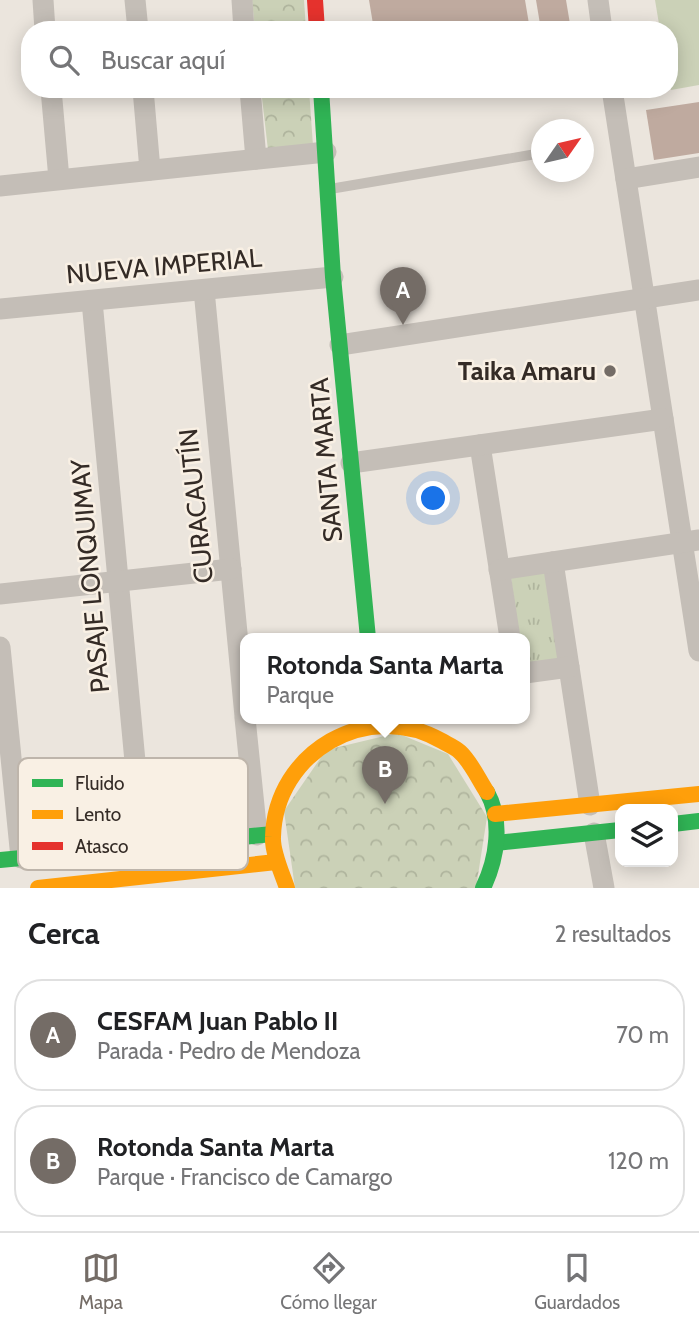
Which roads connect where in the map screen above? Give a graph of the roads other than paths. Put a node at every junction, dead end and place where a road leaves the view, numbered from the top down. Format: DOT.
graph roads {
  1 [pos="43,0"];
  2 [pos="135,0"];
  3 [pos="242,0"];
  4 [pos="315,0"];
  5 [pos="598,0"];
  6 [pos="44,21"];
  7 [pos="137,21"];
  8 [pos="243,21"];
  9 [pos="316,21"];
  10 [pos="602,21"];
  11 [pos="52,98"];
  12 [pos="144,98"];
  13 [pos="251,98"];
  14 [pos="322,98"];
  15 [pos="613,98"];
  16 [pos="326,152"];
  17 [pos="531,155"];
  18 [pos="256,159"];
  19 [pos="699,167"];
  20 [pos="149,170"];
  21 [pos="626,179"];
  22 [pos="59,180"];
  23 [pos="0,186"];
  24 [pos="329,190"];
  25 [pos="334,277"];
  26 [pos="204,290"];
  27 [pos="699,290"];
  28 [pos="644,298"];
  29 [pos="92,300"];
  30 [pos="0,309"];
  31 [pos="340,345"];
  32 [pos="663,419"];
  33 [pos="480,445"];
  34 [pos="351,463"];
  35 [pos="691,541"];
  36 [pos="553,562"];
  37 [pos="231,569"];
  38 [pos="499,570"];
  39 [pos="119,582"];
  40 [pos="0,594"];
  41 [pos="368,633"];
  42 [pos="509,633"];
  43 [pos="0,647"];
  44 [pos="699,651"];
  45 [pos="240,664"];
  46 [pos="569,667"];
  47 [pos="530,672"];
  48 [pos="246,724"];
  49 [pos="358,724"];
  50 [pos="401,724"];
  51 [pos="4,737"];
  52 [pos="136,758"];
  53 [pos="699,794"];
  54 [pos="590,805"];
  55 [pos="495,814"];
  56 [pos="699,821"];
  57 [pos="678,823"];
  58 [pos="615,831"];
  59 [pos="594,833"];
  60 [pos="265,835"];
  61 [pos="248,837"];
  62 [pos="496,843"];
  63 [pos="10,859"];
  64 [pos="276,862"];
  65 [pos="248,868"];
  66 [pos="240,870"];
  67 [pos="195,880"];
  68 [pos="61,887"];
  69 [pos="38,888"];
  70 [pos="287,888"];
  71 [pos="483,888"];
  72 [pos="604,888"];
  1 -- 6 [label="street"];
  2 -- 7 [label="street"];
  3 -- 8 [label="street"];
  4 -- 9 [label="street"];
  5 -- 10 [label="street"];
  11 -- 22 [label="street"];
  12 -- 20 [label="street"];
  13 -- 18 [label="street"];
  14 -- 16 [label="street, SANTA MARTA"];
  15 -- 21 [label="street"];
  16 -- 18 [label="street"];
  16 -- 24 [label="street, SANTA MARTA"];
  17 -- 24 [label="lane"];
  18 -- 20 [label="street"];
  19 -- 21 [label="street"];
  20 -- 22 [label="street"];
  21 -- 28 [label="street"];
  22 -- 23 [label="street"];
  24 -- 25 [label="street, SANTA MARTA"];
  25 -- 26 [label="street, NUEVA IMPERIAL"];
  25 -- 31 [label="street, SANTA MARTA"];
  26 -- 29 [label="street, NUEVA IMPERIAL"];
  26 -- 37 [label="street, CURACAUTÍN"];
  27 -- 28 [label="street"];
  28 -- 31 [label="street"];
  28 -- 32 [label="street"];
  29 -- 30 [label="street, NUEVA IMPERIAL"];
  29 -- 39 [label="street, PASAJE LONQUIMAY"];
  31 -- 34 [label="street, SANTA MARTA"];
  32 -- 33 [label="street"];
  32 -- 35 [label="street"];
  33 -- 34 [label="street"];
  33 -- 38 [label="street"];
  34 -- 41 [label="street, SANTA MARTA"];
  35 -- 36 [label="street"];
  35 -- 44 [label="street"];
  36 -- 38 [label="street"];
  36 -- 46 [label="street"];
  37 -- 39 [label="street"];
  37 -- 45 [label="street, CURACAUTÍN"];
  38 -- 42 [label="street"];
  39 -- 40 [label="street"];
  39 -- 52 [label="street, PASAJE LONQUIMAY"];
  43 -- 51 [label="street"];
  46 -- 47 [label="street"];
  46 -- 54 [label="street"];
  48 -- 60 [label="street, CURACAUTÍN"];
  49 -- 60 [label="street"];
  50 -- 55 [label="street"];
  51 -- 63 [label="street"];
  53 -- 54 [label="street"];
  54 -- 55 [label="street"];
  55 -- 62 [label="street"];
  56 -- 57 [label="street"];
  58 -- 59 [label="street"];
  59 -- 62 [label="street"];
  59 -- 72 [label="street"];
  60 -- 61 [label="street"];
  60 -- 64 [label="street"];
  62 -- 71 [label="street"];
  64 -- 65 [label="street"];
  64 -- 70 [label="street"];
  66 -- 67 [label="street"];
  67 -- 68 [label="street"];
  68 -- 69 [label="street"];
}
